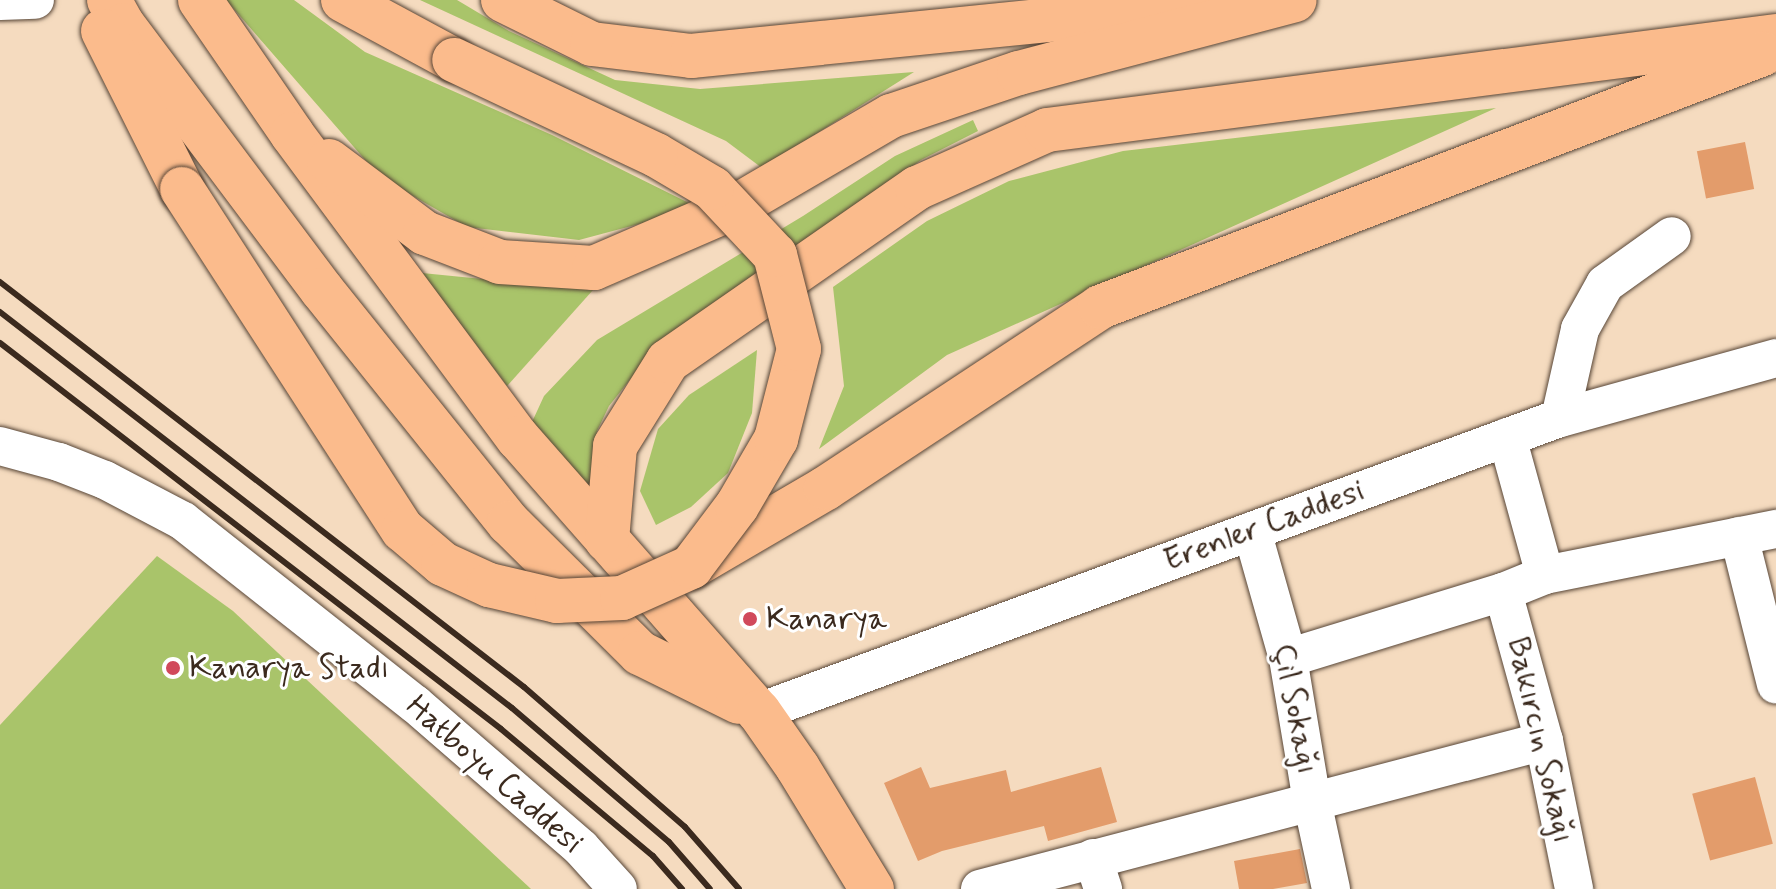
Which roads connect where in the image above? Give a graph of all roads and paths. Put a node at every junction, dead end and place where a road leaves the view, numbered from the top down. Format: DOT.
graph roads {
  1 [pos="35,0"];
  2 [pos="88,0"];
  3 [pos="109,0"];
  4 [pos="200,0"];
  5 [pos="343,0"];
  6 [pos="503,0"];
  7 [pos="1247,0"];
  8 [pos="1295,0"];
  9 [pos="0,1"];
  10 [pos="1776,36"];
  11 [pos="1776,49"];
  12 [pos="292,134"];
  13 [pos="1672,236"];
  14 [pos="1776,358"];
  15 [pos="1560,418"];
  16 [pos="1507,437"];
  17 [pos="0,446"];
  18 [pos="1776,529"];
  19 [pos="1252,531"];
  20 [pos="1739,536"];
  21 [pos="607,540"];
  22 [pos="691,567"];
  23 [pos="1545,575"];
  24 [pos="1503,592"];
  25 [pos="1288,658"];
  26 [pos="1776,684"];
  27 [pos="759,712"];
  28 [pos="1544,741"];
  29 [pos="1312,801"];
  30 [pos="1098,873"];
  31 [pos="618,889"];
  32 [pos="872,889"];
  33 [pos="980,889"];
  34 [pos="1331,889"];
  35 [pos="1574,889"];
  1 -- 9 [label="street"];
  2 -- 22 [label="main road, bridge"];
  3 -- 27 [label="main road"];
  4 -- 12 [label="main road"];
  5 -- 22 [label="main road, bridge"];
  6 -- 7 [label="main road"];
  8 -- 12 [label="main road"];
  10 -- 21 [label="main road"];
  11 -- 22 [label="main road"];
  12 -- 21 [label="main road"];
  13 -- 15 [label="street"];
  14 -- 15 [label="street, Erenler Caddesi"];
  15 -- 16 [label="street, Erenler Caddesi"];
  16 -- 19 [label="street, Erenler Caddesi"];
  16 -- 23 [label="street"];
  17 -- 31 [label="street, Hatboyu Caddesi"];
  18 -- 20 [label="street"];
  19 -- 25 [label="street, Çil Sokağı"];
  19 -- 27 [label="street, Erenler Caddesi"];
  20 -- 23 [label="street"];
  20 -- 26 [label="street"];
  21 -- 27 [label="main road"];
  23 -- 24 [label="street"];
  24 -- 25 [label="street"];
  24 -- 28 [label="street, Bakırcın Sokağı"];
  25 -- 29 [label="street, Çil Sokağı"];
  27 -- 32 [label="main road"];
  28 -- 29 [label="street"];
  28 -- 35 [label="street, Bakırcın Sokağı"];
  29 -- 30 [label="street"];
  29 -- 34 [label="street, Çil Sokağı"];
  30 -- 33 [label="street"];
}
